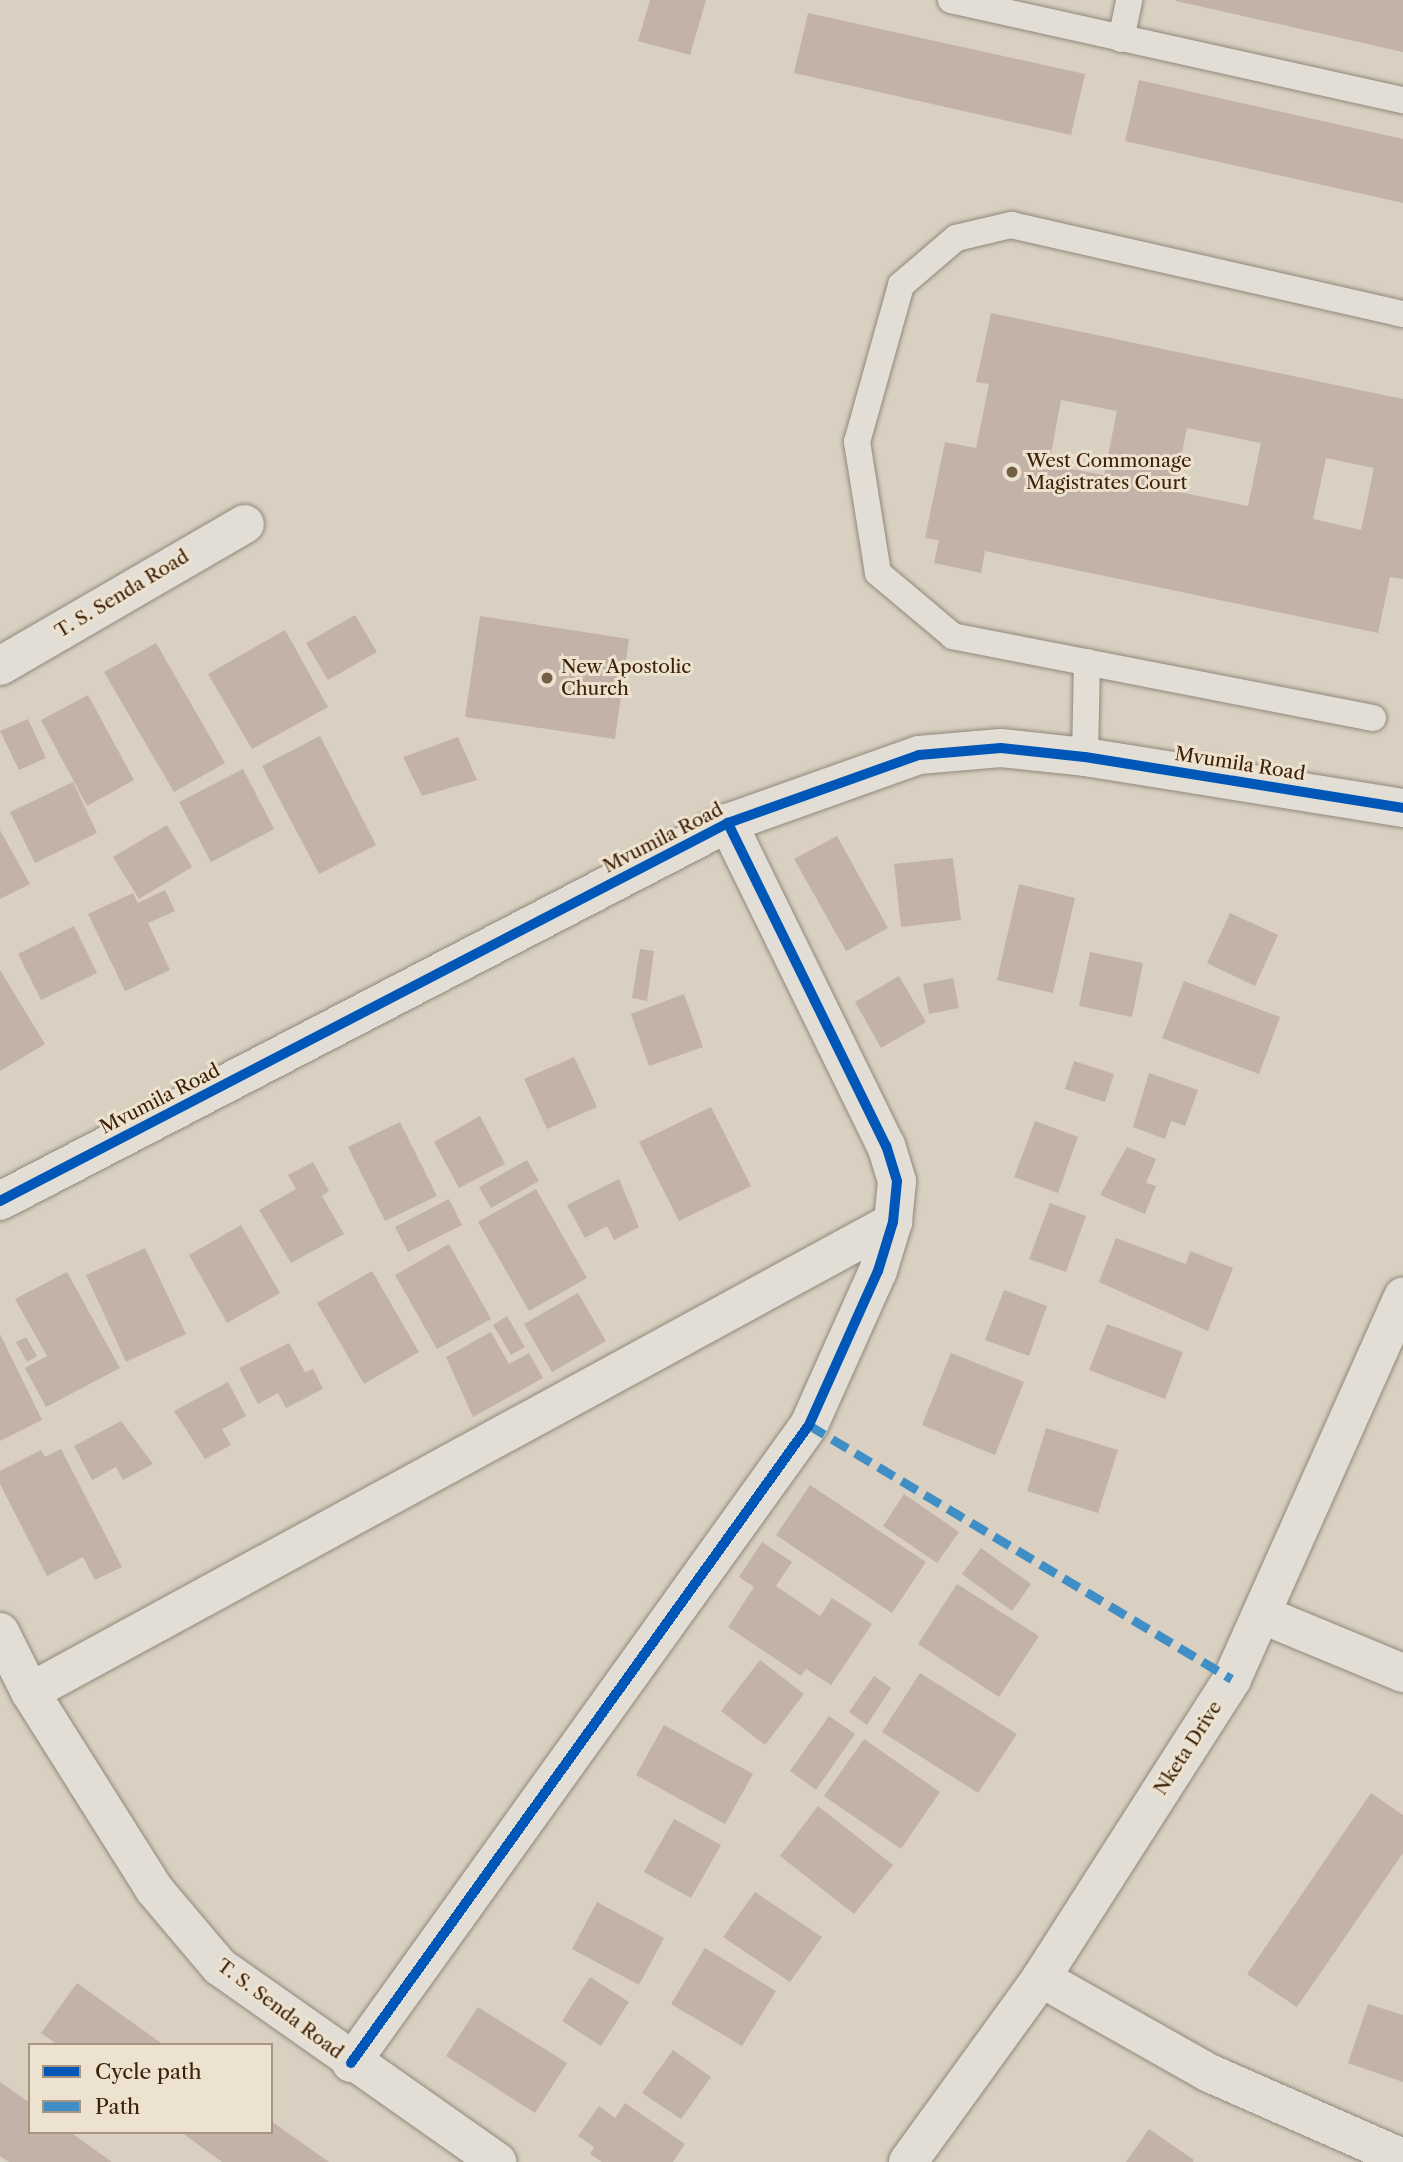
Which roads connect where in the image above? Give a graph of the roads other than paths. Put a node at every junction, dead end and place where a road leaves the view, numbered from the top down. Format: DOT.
graph roads {
  1 [pos="951,0"];
  2 [pos="1129,0"];
  3 [pos="1121,40"];
  4 [pos="1403,100"];
  5 [pos="1403,314"];
  6 [pos="245,524"];
  7 [pos="1087,662"];
  8 [pos="0,666"];
  9 [pos="1373,718"];
  10 [pos="1085,757"];
  11 [pos="1403,808"];
  12 [pos="728,823"];
  13 [pos="0,1201"];
  14 [pos="893,1222"];
  15 [pos="1403,1297"];
  16 [pos="1264,1615"];
  17 [pos="0,1632"];
  18 [pos="1403,1673"];
  19 [pos="30,1692"];
  20 [pos="1041,1978"];
  21 [pos="351,2063"];
  22 [pos="1403,2158"];
  23 [pos="497,2162"];
  24 [pos="908,2162"];
  1 -- 3 [label="lane"];
  2 -- 3 [label="lane"];
  3 -- 4 [label="lane"];
  5 -- 7 [label="lane"];
  6 -- 8 [label="street, T. S. Senda Road"];
  7 -- 9 [label="lane"];
  7 -- 10 [label="lane"];
  10 -- 11 [label="street, Mvumila Road"];
  10 -- 12 [label="street, Mvumila Road"];
  12 -- 13 [label="street, Mvumila Road"];
  12 -- 14 [label="street"];
  14 -- 19 [label="street"];
  14 -- 21 [label="street"];
  15 -- 16 [label="street, Nketa Drive"];
  16 -- 18 [label="street"];
  16 -- 20 [label="street, Nketa Drive"];
  17 -- 19 [label="street, T. S. Senda Road"];
  19 -- 21 [label="street, T. S. Senda Road"];
  20 -- 22 [label="street"];
  20 -- 24 [label="street, Nketa Drive"];
  21 -- 23 [label="street, T. S. Senda Road"];
}
